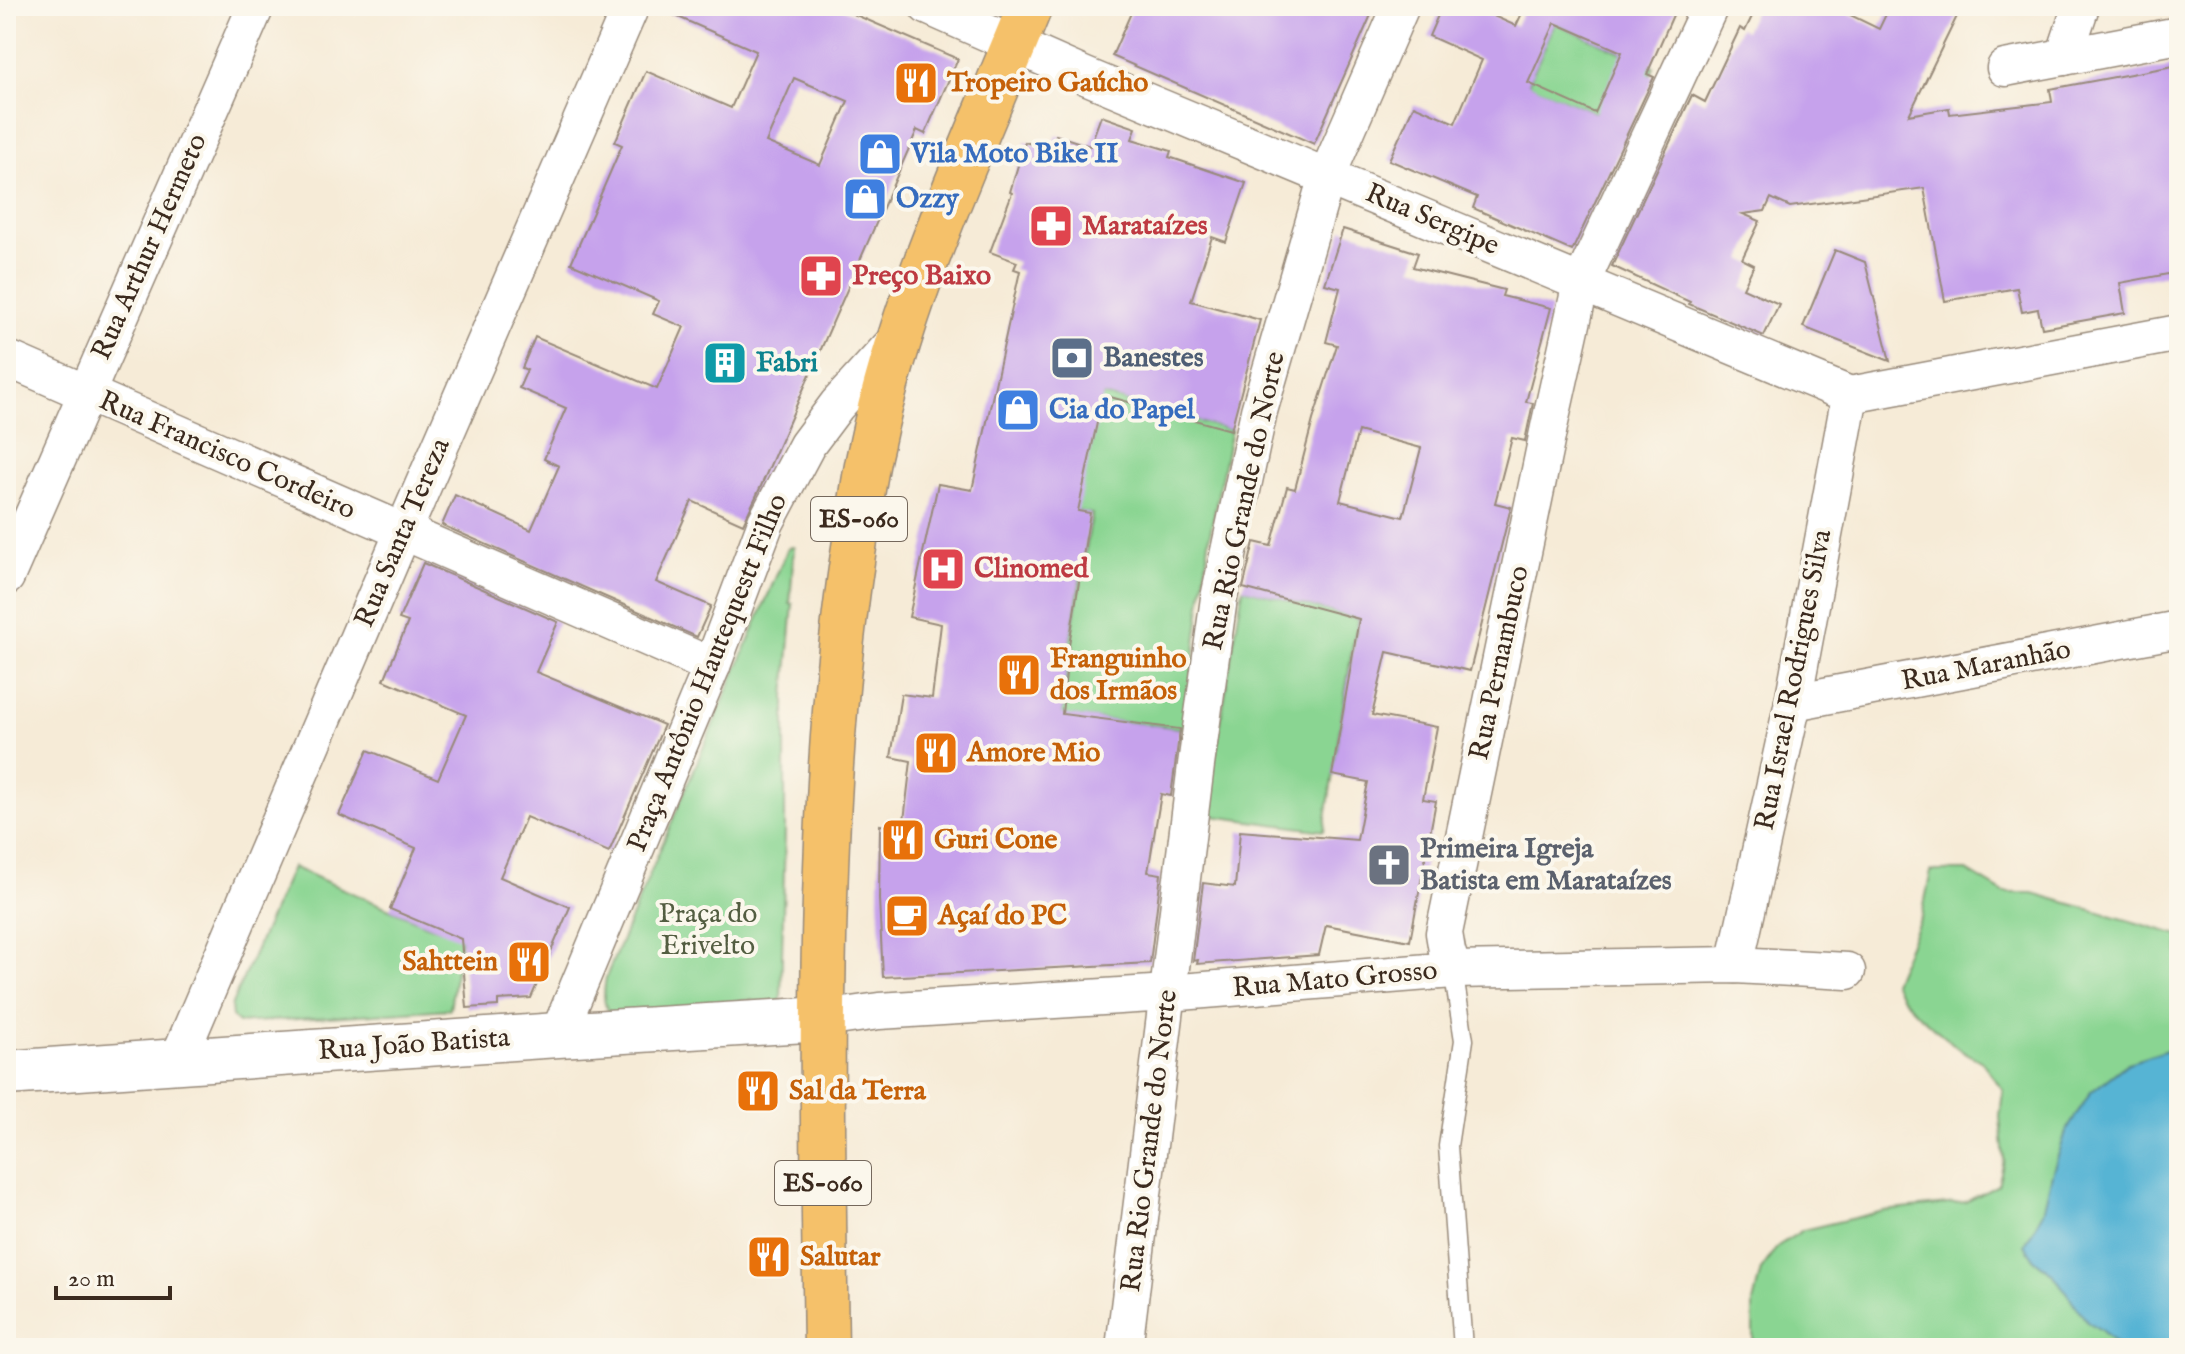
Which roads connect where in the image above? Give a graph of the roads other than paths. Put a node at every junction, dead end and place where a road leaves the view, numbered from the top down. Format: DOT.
graph roads {
  1 [pos="256,6"];
  2 [pos="631,6"];
  3 [pos="927,6"];
  4 [pos="1401,6"];
  5 [pos="1710,6"];
  6 [pos="2081,6"];
  7 [pos="1023,25"];
  8 [pos="2179,35"];
  9 [pos="2064,57"];
  10 [pos="2005,68"];
  11 [pos="1327,176"];
  12 [pos="1581,283"];
  13 [pos="2179,333"];
  14 [pos="901,336"];
  15 [pos="6,358"];
  16 [pos="85,394"];
  17 [pos="1850,395"];
  18 [pos="403,532"];
  19 [pos="6,577"];
  20 [pos="2179,629"];
  21 [pos="712,666"];
  22 [pos="1793,702"];
  23 [pos="1735,965"];
  24 [pos="1453,970"];
  25 [pos="1847,971"];
  26 [pos="1168,993"];
  27 [pos="823,1019"];
  28 [pos="558,1035"];
  29 [pos="177,1062"];
  30 [pos="6,1073"];
  31 [pos="826,1348"];
  32 [pos="1124,1348"];
  33 [pos="1463,1348"];
  1 -- 16 [label="street, Rua Arthur Hermeto"];
  2 -- 18 [label="street, Rua Santa Tereza"];
  3 -- 7 [label="street, Rua Sergipe"];
  4 -- 11 [label="street, Rua Rio Grande do Norte"];
  5 -- 12 [label="street, Rua Pernambuco"];
  6 -- 9 [label="street"];
  7 -- 11 [label="street, Rua Sergipe"];
  7 -- 14 [label="main road, ES-060"];
  8 -- 9 [label="street"];
  9 -- 10 [label="street"];
  11 -- 12 [label="street, Rua Sergipe"];
  11 -- 26 [label="street, Rua Rio Grande do Norte"];
  12 -- 17 [label="street, Rua Sergipe"];
  12 -- 24 [label="street, Rua Pernambuco"];
  13 -- 17 [label="street"];
  14 -- 21 [label="street, Praça Antônio Hautequestt Filho"];
  14 -- 27 [label="main road, ES-060"];
  15 -- 16 [label="street, Rua Francisco Cordeiro"];
  16 -- 18 [label="street, Rua Francisco Cordeiro"];
  16 -- 19 [label="street, Rua Arthur Hermeto"];
  17 -- 22 [label="street, Rua Israel Rodrigues Silva"];
  18 -- 21 [label="street, Rua Francisco Cordeiro"];
  18 -- 29 [label="street, Rua Santa Tereza"];
  20 -- 22 [label="street, Rua Maranhão"];
  21 -- 28 [label="street, Praça Antônio Hautequestt Filho"];
  22 -- 23 [label="street, Rua Israel Rodrigues Silva"];
  23 -- 24 [label="street, Rua Mato Grosso"];
  23 -- 25 [label="street, Rua Mato Grosso"];
  24 -- 26 [label="street, Rua Mato Grosso"];
  24 -- 33 [label="lane, Rua Pernambuco"];
  26 -- 27 [label="street, Rua Mato Grosso"];
  26 -- 32 [label="street, Rua Rio Grande do Norte"];
  27 -- 28 [label="street, Rua João Batista"];
  27 -- 31 [label="main road, ES-060"];
  28 -- 29 [label="street, Rua João Batista"];
  29 -- 30 [label="street, Rua João Batista"];
}
